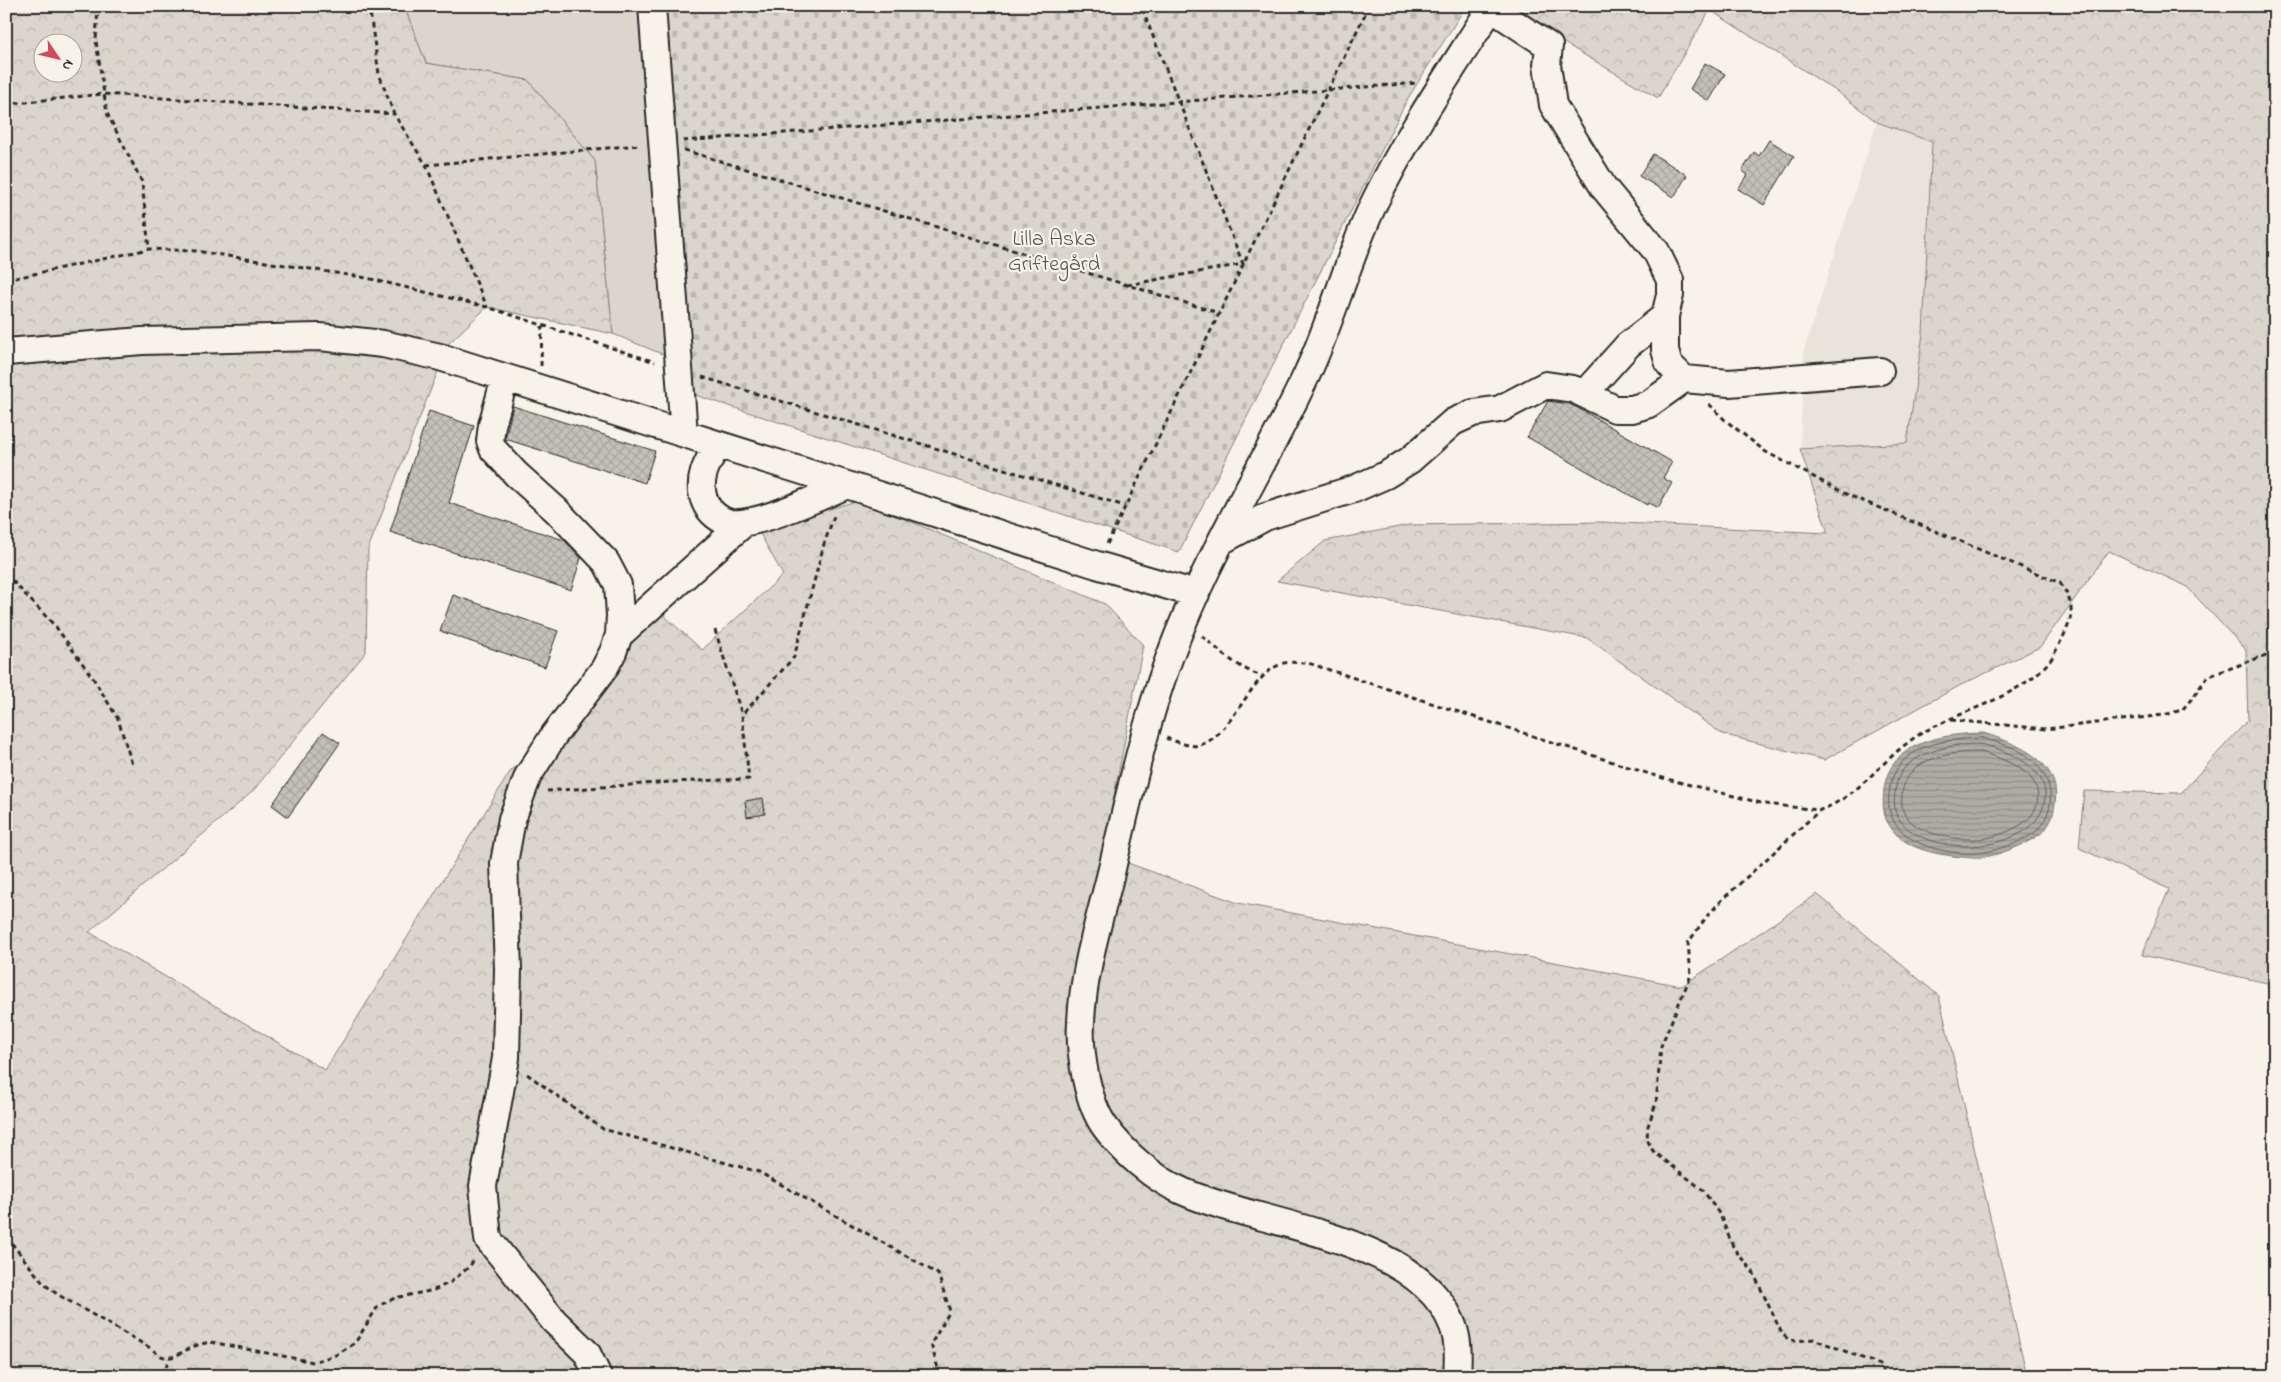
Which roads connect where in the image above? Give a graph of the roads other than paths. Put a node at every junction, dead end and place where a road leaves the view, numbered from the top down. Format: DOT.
graph roads {
  1 [pos="652,6"];
  2 [pos="1491,7"];
  3 [pos="1665,316"];
  4 [pos="6,352"];
  5 [pos="1880,371"];
  6 [pos="505,378"];
  7 [pos="1684,379"];
  8 [pos="1584,394"];
  9 [pos="684,434"];
  10 [pos="718,445"];
  11 [pos="853,487"];
  12 [pos="744,523"];
  13 [pos="1221,541"];
  14 [pos="1196,594"];
  15 [pos="619,635"];
  16 [pos="598,1376"];
  17 [pos="1457,1376"];
  1 -- 9 [label="street"];
  2 -- 3 [label="street"];
  2 -- 13 [label="street"];
  3 -- 7 [label="street"];
  3 -- 8 [label="street"];
  4 -- 6 [label="street"];
  5 -- 7 [label="street"];
  6 -- 9 [label="street"];
  6 -- 15 [label="street"];
  7 -- 8 [label="street"];
  8 -- 13 [label="street"];
  9 -- 10 [label="street"];
  10 -- 11 [label="street"];
  10 -- 12 [label="street"];
  11 -- 12 [label="street"];
  11 -- 14 [label="street"];
  12 -- 15 [label="street"];
  13 -- 14 [label="street"];
  14 -- 17 [label="street"];
  15 -- 16 [label="street"];
}
